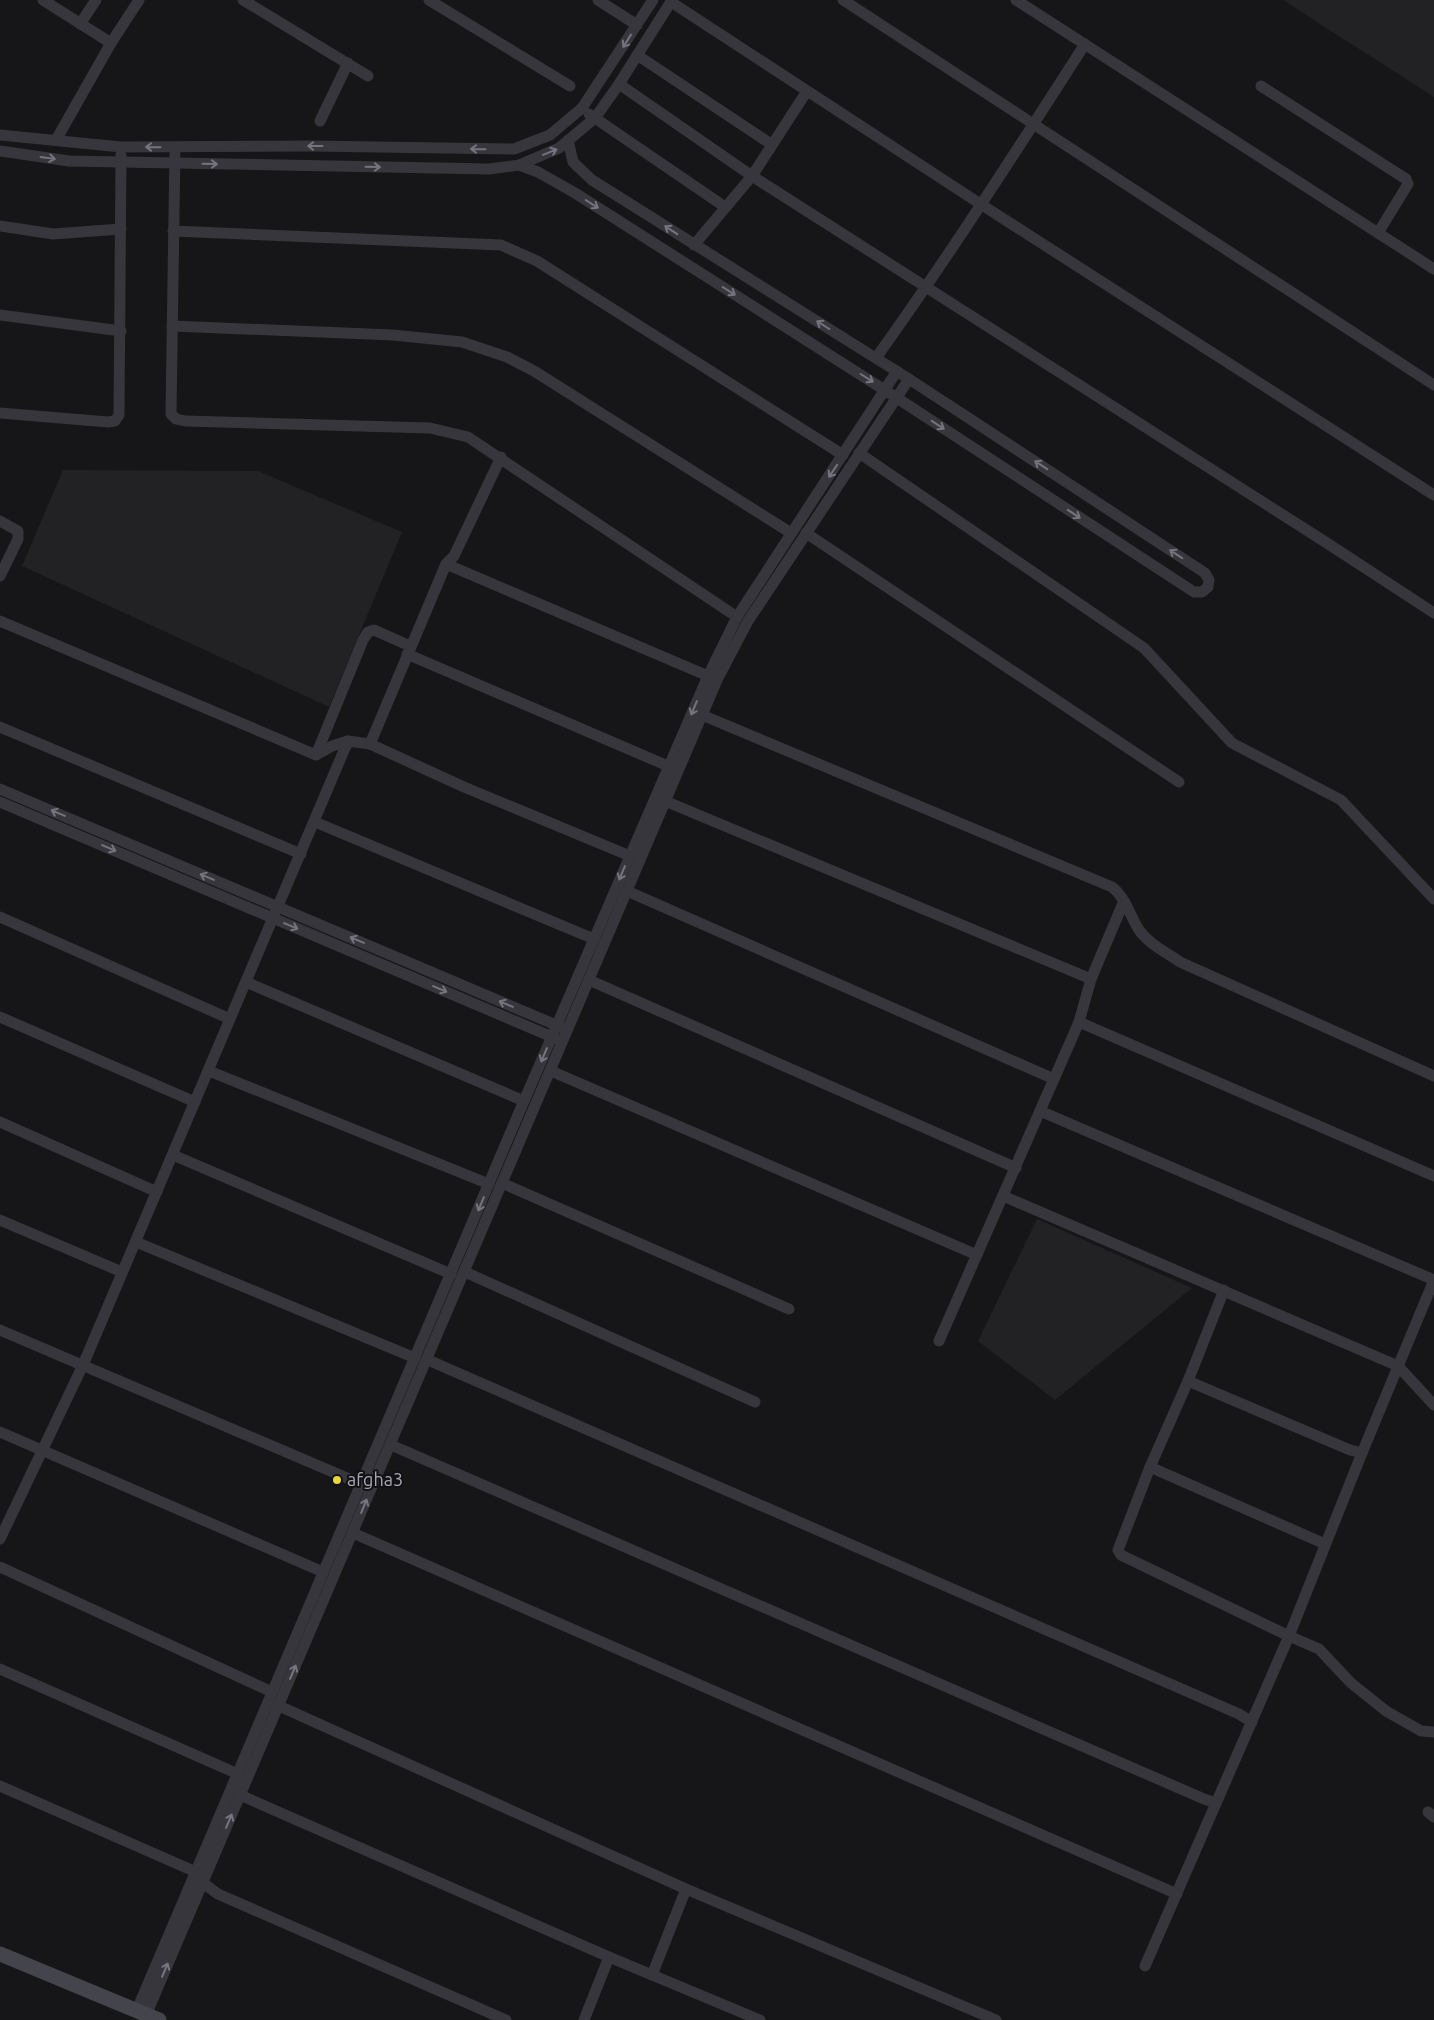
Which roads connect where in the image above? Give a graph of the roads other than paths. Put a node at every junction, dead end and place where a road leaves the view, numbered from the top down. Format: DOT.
graph roads {
  1 [pos="43,0"];
  2 [pos="96,0"];
  3 [pos="139,0"];
  4 [pos="244,0"];
  5 [pos="428,0"];
  6 [pos="598,0"];
  7 [pos="653,0"];
  8 [pos="843,0"];
  9 [pos="1016,0"];
  10 [pos="672,1"];
  11 [pos="80,24"];
  12 [pos="637,25"];
  13 [pos="111,44"];
  14 [pos="1085,44"];
  15 [pos="637,55"];
  16 [pos="348,63"];
  17 [pos="368,76"];
  18 [pos="619,84"];
  19 [pos="570,86"];
  20 [pos="1261,86"];
  21 [pos="807,91"];
  22 [pos="582,108"];
  23 [pos="595,118"];
  24 [pos="320,122"];
  25 [pos="1033,125"];
  26 [pos="0,135"];
  27 [pos="56,140"];
  28 [pos="568,140"];
  29 [pos="772,144"];
  30 [pos="121,147"];
  31 [pos="175,148"];
  32 [pos="0,151"];
  33 [pos="121,162"];
  34 [pos="175,163"];
  35 [pos="518,165"];
  36 [pos="752,176"];
  37 [pos="982,205"];
  38 [pos="725,207"];
  39 [pos="0,226"];
  40 [pos="121,229"];
  41 [pos="173,231"];
  42 [pos="1378,233"];
  43 [pos="694,245"];
  44 [pos="1434,269"];
  45 [pos="926,288"];
  46 [pos="0,315"];
  47 [pos="172,326"];
  48 [pos="121,331"];
  49 [pos="876,358"];
  50 [pos="897,371"];
  51 [pos="910,379"];
  52 [pos="1434,385"];
  53 [pos="885,390"];
  54 [pos="898,398"];
  55 [pos="0,413"];
  56 [pos="858,453"];
  57 [pos="843,455"];
  58 [pos="501,457"];
  59 [pos="1434,495"];
  60 [pos="0,521"];
  61 [pos="791,533"];
  62 [pos="806,533"];
  63 [pos="446,564"];
  64 [pos="0,576"];
  65 [pos="1434,614"];
  66 [pos="737,617"];
  67 [pos="0,621"];
  68 [pos="734,637"];
  69 [pos="408,650"];
  70 [pos="708,676"];
  71 [pos="702,715"];
  72 [pos="0,727"];
  73 [pos="348,741"];
  74 [pos="370,744"];
  75 [pos="316,755"];
  76 [pos="668,766"];
  77 [pos="1179,782"];
  78 [pos="0,789"];
  79 [pos="666,801"];
  80 [pos="0,802"];
  81 [pos="315,822"];
  82 [pos="301,854"];
  83 [pos="630,856"];
  84 [pos="627,891"];
  85 [pos="1434,899"];
  86 [pos="1124,901"];
  87 [pos="278,907"];
  88 [pos="0,917"];
  89 [pos="273,918"];
  90 [pos="594,939"];
  91 [pos="1091,979"];
  92 [pos="589,980"];
  93 [pos="246,982"];
  94 [pos="0,1017"];
  95 [pos="230,1019"];
  96 [pos="1079,1022"];
  97 [pos="562,1028"];
  98 [pos="557,1039"];
  99 [pos="208,1071"];
  100 [pos="550,1071"];
  101 [pos="1434,1076"];
  102 [pos="1054,1079"];
  103 [pos="524,1101"];
  104 [pos="196,1102"];
  105 [pos="1040,1111"];
  106 [pos="0,1122"];
  107 [pos="173,1154"];
  108 [pos="1016,1168"];
  109 [pos="1434,1176"];
  110 [pos="502,1183"];
  111 [pos="490,1184"];
  112 [pos="157,1192"];
  113 [pos="1003,1196"];
  114 [pos="0,1220"];
  115 [pos="136,1242"];
  116 [pos="977,1255"];
  117 [pos="122,1272"];
  118 [pos="465,1272"];
  119 [pos="452,1274"];
  120 [pos="1224,1290"];
  121 [pos="789,1309"];
  122 [pos="0,1330"];
  123 [pos="939,1341"];
  124 [pos="415,1358"];
  125 [pos="428,1360"];
  126 [pos="83,1365"];
  127 [pos="1398,1366"];
  128 [pos="1188,1381"];
  129 [pos="755,1402"];
  130 [pos="1434,1405"];
  131 [pos="0,1432"];
  132 [pos="391,1445"];
  133 [pos="44,1451"];
  134 [pos="1362,1453"];
  135 [pos="1150,1467"];
  136 [pos="361,1484"];
  137 [pos="353,1533"];
  138 [pos="0,1540"];
  139 [pos="1325,1544"];
  140 [pos="0,1567"];
  141 [pos="323,1572"];
  142 [pos="305,1614"];
  143 [pos="317,1618"];
  144 [pos="1289,1636"];
  145 [pos="0,1669"];
  146 [pos="272,1692"];
  147 [pos="279,1706"];
  148 [pos="1252,1722"];
  149 [pos="1434,1732"];
  150 [pos="238,1774"];
  151 [pos="0,1786"];
  152 [pos="240,1795"];
  153 [pos="1216,1803"];
  154 [pos="196,1872"];
  155 [pos="203,1882"];
  156 [pos="686,1889"];
  157 [pos="1176,1894"];
  158 [pos="0,1954"];
  159 [pos="609,1957"];
  160 [pos="1146,1966"];
  161 [pos="652,1975"];
  162 [pos="147,2016"];
  163 [pos="506,2020"];
  164 [pos="584,2020"];
  165 [pos="760,2020"];
  166 [pos="996,2020"];
  1 -- 11 [label="street"];
  2 -- 11 [label="street"];
  3 -- 13 [label="street"];
  4 -- 16 [label="street"];
  5 -- 19 [label="street"];
  6 -- 12 [label="street"];
  7 -- 12 [label="street"];
  8 -- 25 [label="street"];
  9 -- 14 [label="street"];
  10 -- 15 [label="street"];
  10 -- 21 [label="street"];
  11 -- 13 [label="street"];
  12 -- 22 [label="street, one-way"];
  13 -- 27 [label="street"];
  14 -- 25 [label="street"];
  14 -- 42 [label="street"];
  15 -- 18 [label="street"];
  15 -- 29 [label="street"];
  16 -- 17 [label="street"];
  16 -- 24 [label="street"];
  18 -- 23 [label="street"];
  18 -- 36 [label="street"];
  20 -- 42 [label="street"];
  21 -- 29 [label="street"];
  21 -- 37 [label="street"];
  22 -- 23 [label="street"];
  22 -- 31 [label="street, one-way"];
  23 -- 28 [label="street"];
  23 -- 38 [label="street"];
  25 -- 37 [label="street"];
  25 -- 52 [label="street"];
  26 -- 27 [label="street"];
  27 -- 30 [label="street"];
  35 -- 28 [label="street, one-way"];
  43 -- 28 [label="street, one-way"];
  29 -- 36 [label="street"];
  31 -- 30 [label="street, one-way"];
  30 -- 33 [label="street"];
  31 -- 34 [label="street"];
  32 -- 33 [label="street, one-way"];
  33 -- 34 [label="street"];
  33 -- 40 [label="street"];
  34 -- 35 [label="street, one-way"];
  34 -- 41 [label="street"];
  35 -- 53 [label="street, one-way"];
  36 -- 38 [label="street"];
  36 -- 45 [label="street"];
  37 -- 45 [label="street"];
  37 -- 59 [label="street"];
  38 -- 43 [label="street"];
  39 -- 40 [label="street"];
  40 -- 48 [label="street"];
  41 -- 47 [label="street"];
  41 -- 57 [label="street"];
  42 -- 44 [label="street"];
  49 -- 43 [label="street, one-way"];
  45 -- 49 [label="street"];
  45 -- 65 [label="street"];
  46 -- 48 [label="street"];
  47 -- 58 [label="street"];
  47 -- 61 [label="street"];
  48 -- 55 [label="street"];
  49 -- 50 [label="street"];
  50 -- 51 [label="street"];
  50 -- 53 [label="street"];
  51 -- 54 [label="street"];
  54 -- 51 [label="street, one-way"];
  53 -- 54 [label="street"];
  53 -- 57 [label="street"];
  54 -- 56 [label="street"];
  56 -- 62 [label="street"];
  56 -- 85 [label="street"];
  57 -- 61 [label="street, one-way"];
  58 -- 63 [label="street"];
  58 -- 66 [label="street"];
  60 -- 64 [label="street"];
  61 -- 66 [label="street"];
  62 -- 68 [label="street"];
  62 -- 77 [label="street"];
  63 -- 69 [label="street"];
  63 -- 70 [label="street"];
  66 -- 68 [label="street"];
  67 -- 75 [label="street"];
  68 -- 70 [label="street"];
  68 -- 71 [label="street"];
  69 -- 74 [label="street"];
  69 -- 75 [label="street"];
  69 -- 76 [label="street"];
  70 -- 76 [label="street, one-way"];
  71 -- 79 [label="street"];
  71 -- 86 [label="street"];
  72 -- 82 [label="street"];
  73 -- 74 [label="street"];
  73 -- 75 [label="street"];
  73 -- 81 [label="street"];
  74 -- 83 [label="street"];
  76 -- 83 [label="street"];
  87 -- 78 [label="street, one-way"];
  79 -- 84 [label="street"];
  79 -- 91 [label="street"];
  80 -- 89 [label="street, one-way"];
  81 -- 82 [label="street"];
  81 -- 90 [label="street"];
  82 -- 87 [label="street"];
  83 -- 90 [label="street, one-way"];
  84 -- 92 [label="street"];
  84 -- 102 [label="street"];
  86 -- 91 [label="street"];
  86 -- 101 [label="street"];
  87 -- 89 [label="street"];
  97 -- 87 [label="street, one-way"];
  88 -- 95 [label="street"];
  89 -- 93 [label="street"];
  89 -- 98 [label="street, one-way"];
  90 -- 97 [label="street"];
  91 -- 96 [label="street"];
  92 -- 97 [label="street"];
  92 -- 108 [label="street"];
  93 -- 95 [label="street"];
  93 -- 103 [label="street"];
  94 -- 104 [label="street"];
  95 -- 99 [label="street"];
  96 -- 102 [label="street"];
  96 -- 109 [label="street"];
  97 -- 98 [label="street"];
  98 -- 100 [label="street"];
  98 -- 103 [label="street, one-way"];
  99 -- 104 [label="street"];
  99 -- 111 [label="street"];
  100 -- 110 [label="street"];
  100 -- 116 [label="street"];
  102 -- 105 [label="street"];
  103 -- 111 [label="street"];
  104 -- 107 [label="street"];
  105 -- 108 [label="street"];
  105 -- 127 [label="street"];
  106 -- 112 [label="street"];
  107 -- 112 [label="street"];
  107 -- 119 [label="street"];
  108 -- 113 [label="street"];
  110 -- 118 [label="street"];
  110 -- 121 [label="street"];
  111 -- 119 [label="street, one-way"];
  112 -- 115 [label="street"];
  113 -- 116 [label="street"];
  113 -- 120 [label="street"];
  114 -- 117 [label="street"];
  115 -- 117 [label="street"];
  115 -- 124 [label="street"];
  116 -- 123 [label="street"];
  117 -- 126 [label="street"];
  118 -- 125 [label="street"];
  118 -- 129 [label="street"];
  119 -- 124 [label="street"];
  120 -- 127 [label="street"];
  120 -- 128 [label="street"];
  122 -- 126 [label="street"];
  124 -- 136 [label="street"];
  125 -- 132 [label="street"];
  125 -- 148 [label="street"];
  126 -- 133 [label="street"];
  126 -- 136 [label="street"];
  127 -- 130 [label="street"];
  127 -- 134 [label="street"];
  128 -- 134 [label="street"];
  128 -- 135 [label="street"];
  131 -- 133 [label="street"];
  137 -- 132 [label="street, one-way"];
  132 -- 153 [label="street"];
  133 -- 138 [label="street"];
  133 -- 141 [label="street"];
  134 -- 139 [label="street"];
  135 -- 139 [label="street"];
  135 -- 144 [label="street"];
  136 -- 141 [label="street"];
  137 -- 143 [label="street"];
  137 -- 157 [label="street"];
  139 -- 144 [label="street"];
  140 -- 146 [label="street"];
  141 -- 142 [label="street"];
  142 -- 143 [label="street"];
  142 -- 146 [label="street"];
  147 -- 143 [label="street, one-way"];
  144 -- 148 [label="street"];
  144 -- 149 [label="street"];
  145 -- 150 [label="street"];
  146 -- 150 [label="street"];
  147 -- 152 [label="street"];
  147 -- 156 [label="street"];
  148 -- 153 [label="street"];
  150 -- 154 [label="street"];
  151 -- 154 [label="street"];
  155 -- 152 [label="street, one-way"];
  152 -- 159 [label="street"];
  153 -- 157 [label="street"];
  154 -- 162 [label="street"];
  162 -- 155 [label="street, one-way"];
  155 -- 163 [label="street"];
  156 -- 161 [label="street"];
  156 -- 166 [label="street"];
  157 -- 160 [label="street"];
  158 -- 162 [label="main road"];
  159 -- 161 [label="street"];
  159 -- 164 [label="street"];
  161 -- 165 [label="street"];
}
